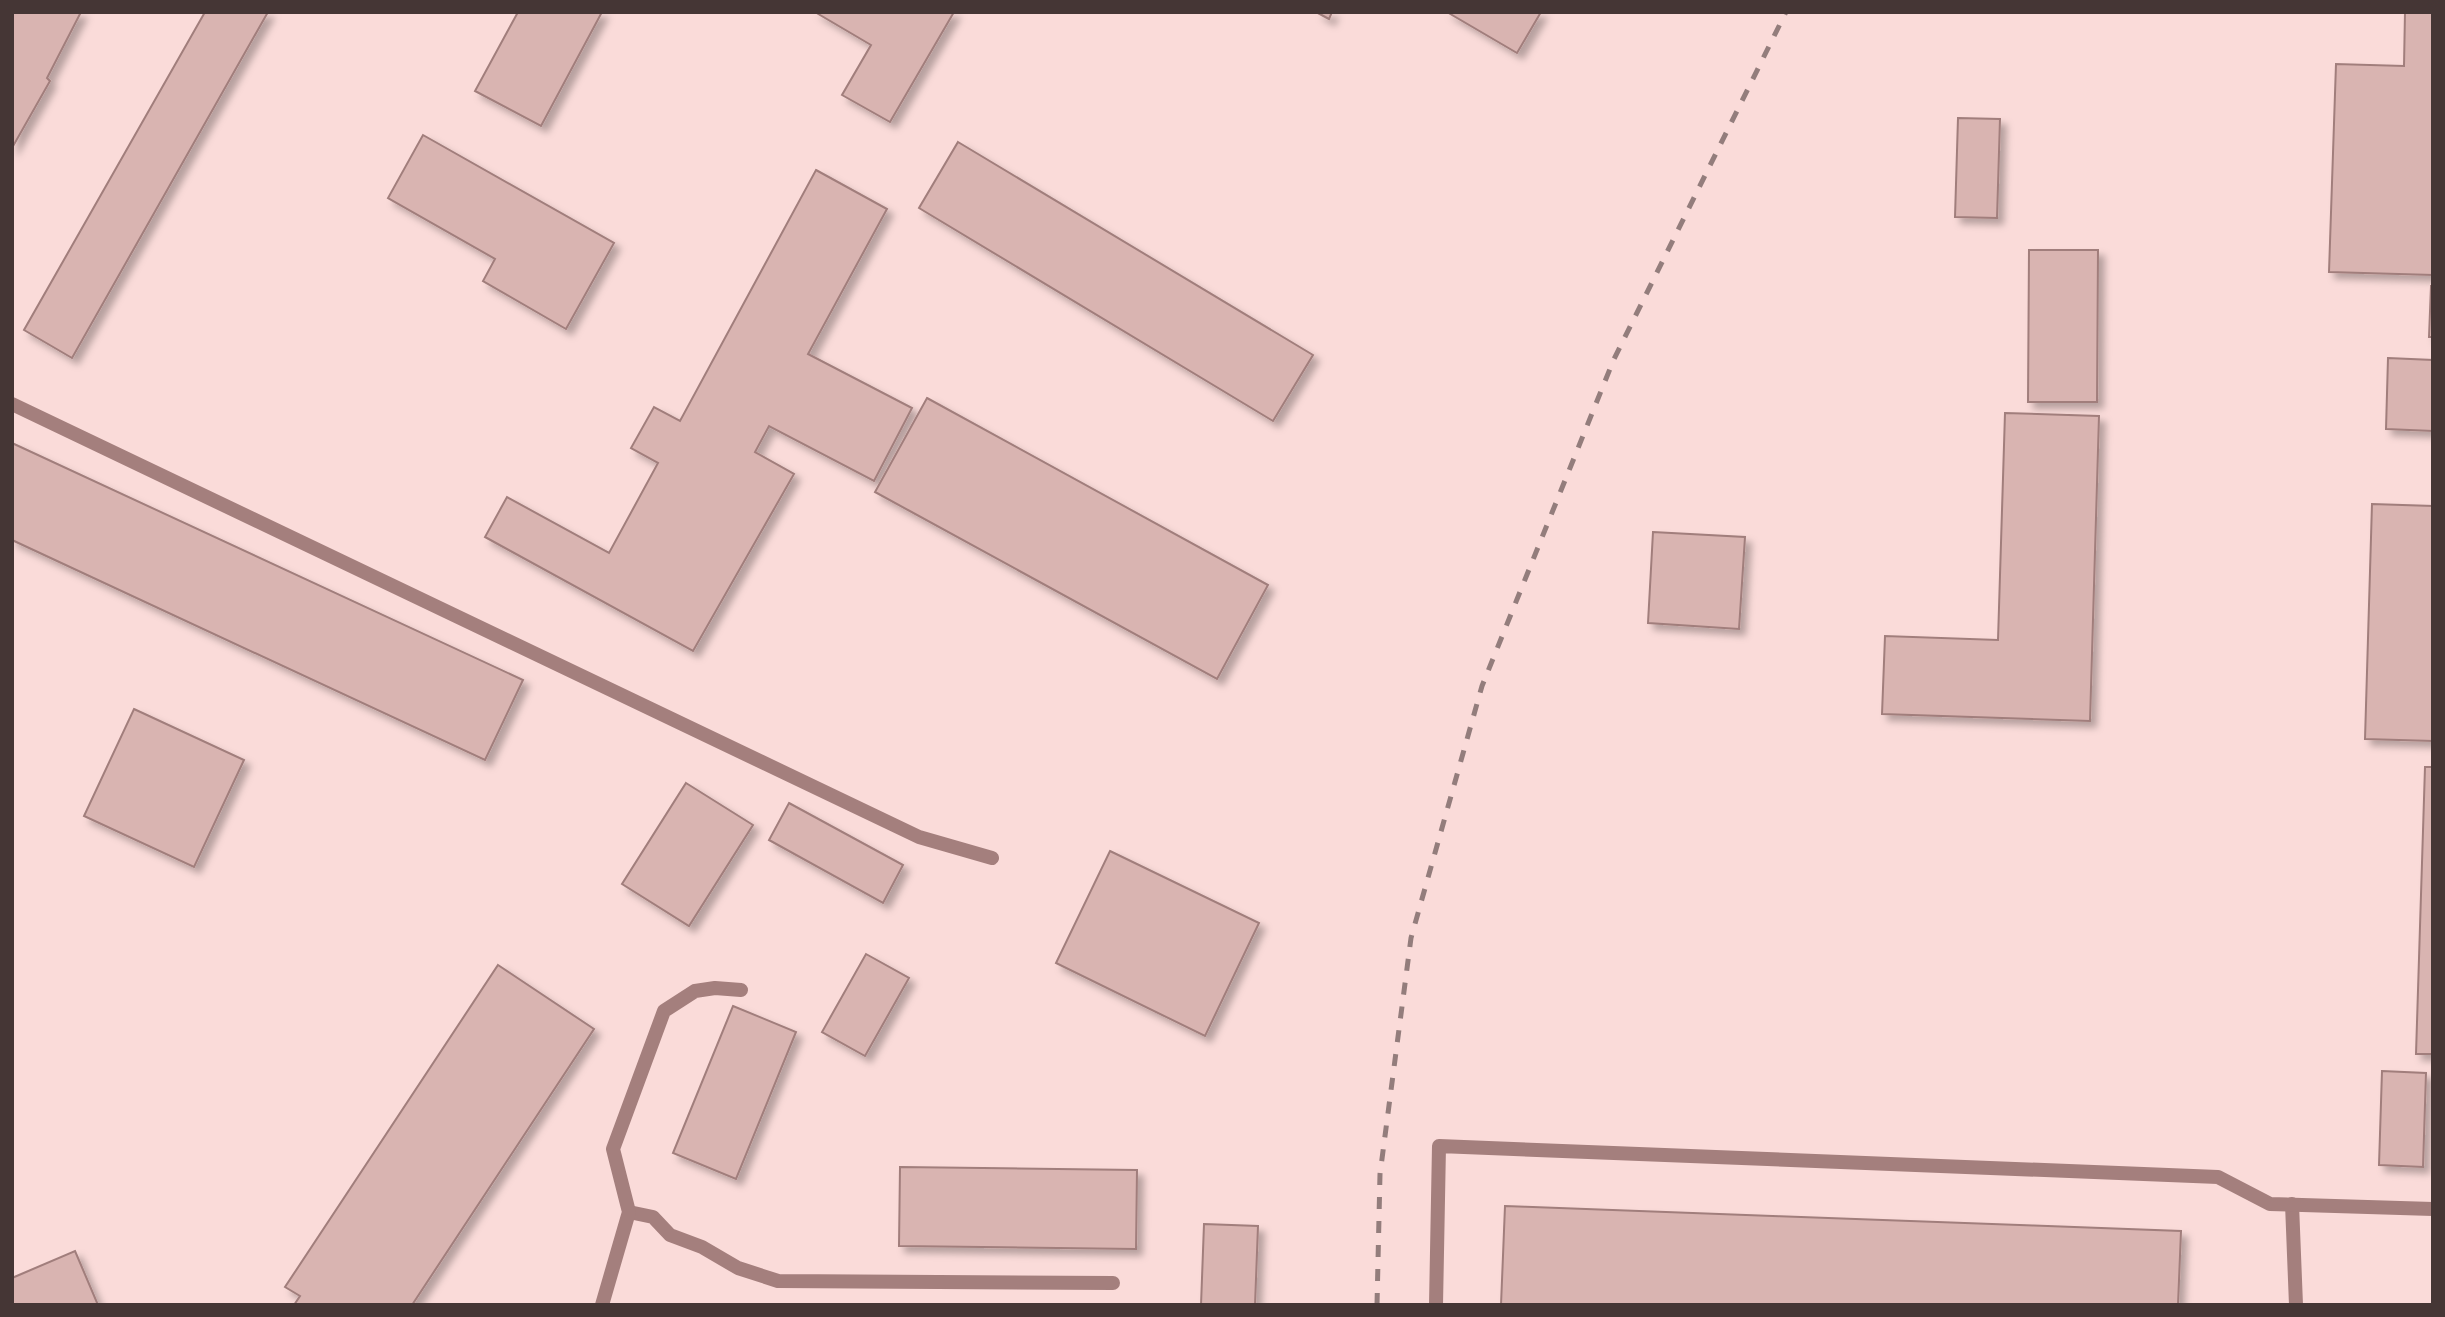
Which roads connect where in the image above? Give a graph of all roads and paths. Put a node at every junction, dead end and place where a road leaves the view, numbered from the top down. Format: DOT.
graph roads {
  1 [pos="12,404"];
  2 [pos="992,858"];
  3 [pos="741,990"];
  4 [pos="2292,1205"];
  5 [pos="2433,1209"];
  6 [pos="629,1212"];
  7 [pos="1113,1283"];
  8 [pos="602,1305"];
  9 [pos="1436,1305"];
  10 [pos="2296,1305"];
  1 -- 2 [label="lane"];
  3 -- 6 [label="lane"];
  4 -- 5 [label="lane"];
  4 -- 9 [label="lane"];
  4 -- 10 [label="lane"];
  6 -- 7 [label="lane"];
  6 -- 8 [label="lane"];
}
